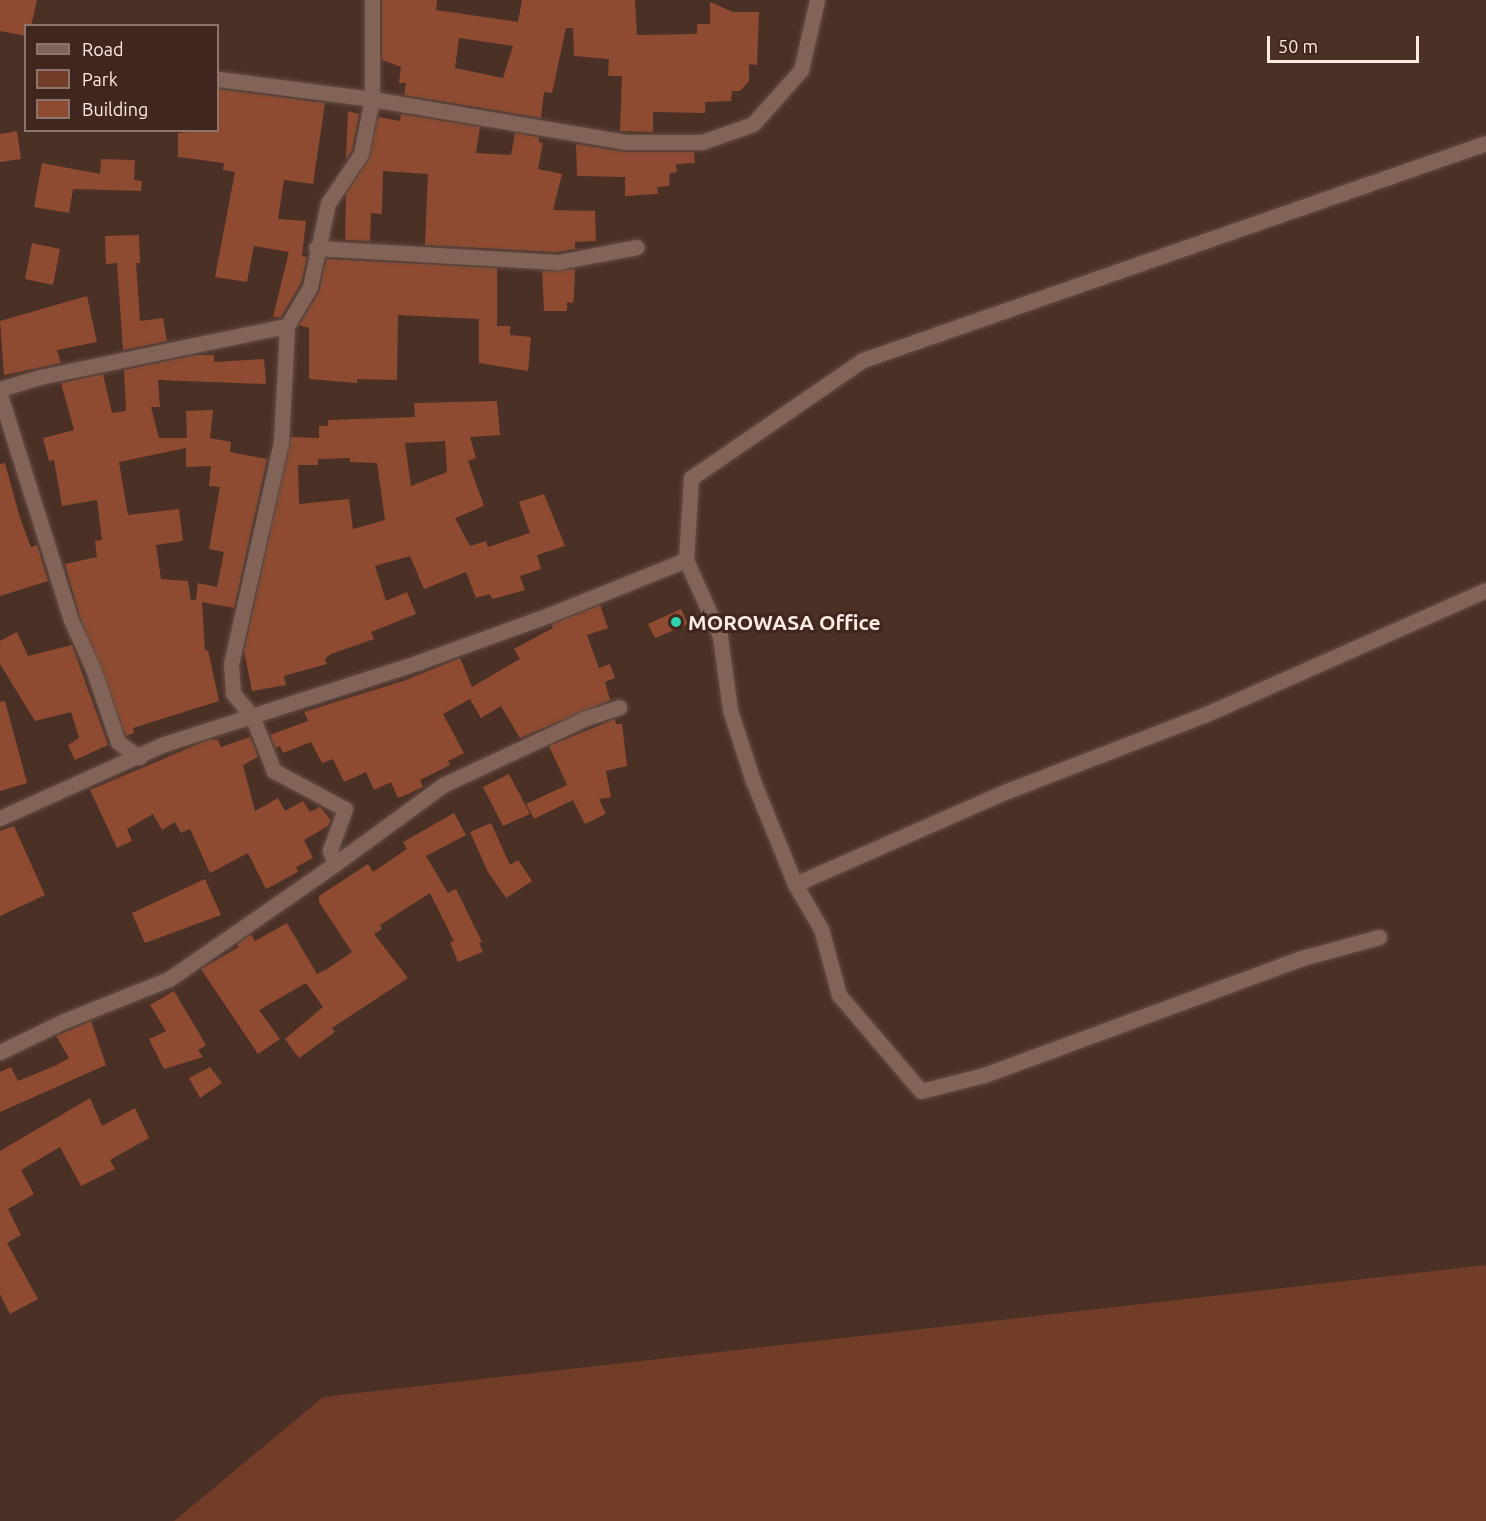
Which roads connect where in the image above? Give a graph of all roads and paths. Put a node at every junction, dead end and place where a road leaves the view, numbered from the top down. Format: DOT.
graph roads {
  1 [pos="372,0"];
  2 [pos="817,0"];
  3 [pos="219,79"];
  4 [pos="372,99"];
  5 [pos="1486,143"];
  6 [pos="637,247"];
  7 [pos="316,248"];
  8 [pos="287,326"];
  9 [pos="0,389"];
  10 [pos="0,395"];
  11 [pos="686,560"];
  12 [pos="1486,590"];
  13 [pos="619,707"];
  14 [pos="252,716"];
  15 [pos="139,757"];
  16 [pos="0,818"];
  17 [pos="335,864"];
  18 [pos="795,884"];
  19 [pos="1379,937"];
  20 [pos="0,1052"];
  1 -- 4 [label="street"];
  2 -- 4 [label="street"];
  3 -- 4 [label="street"];
  4 -- 7 [label="street"];
  5 -- 11 [label="street"];
  6 -- 7 [label="street"];
  7 -- 8 [label="street"];
  8 -- 9 [label="street"];
  8 -- 14 [label="street"];
  10 -- 15 [label="street"];
  11 -- 14 [label="street"];
  11 -- 18 [label="street"];
  12 -- 18 [label="street"];
  13 -- 17 [label="street"];
  14 -- 15 [label="street"];
  14 -- 17 [label="street"];
  15 -- 16 [label="street"];
  17 -- 20 [label="street"];
  18 -- 19 [label="street"];
}
